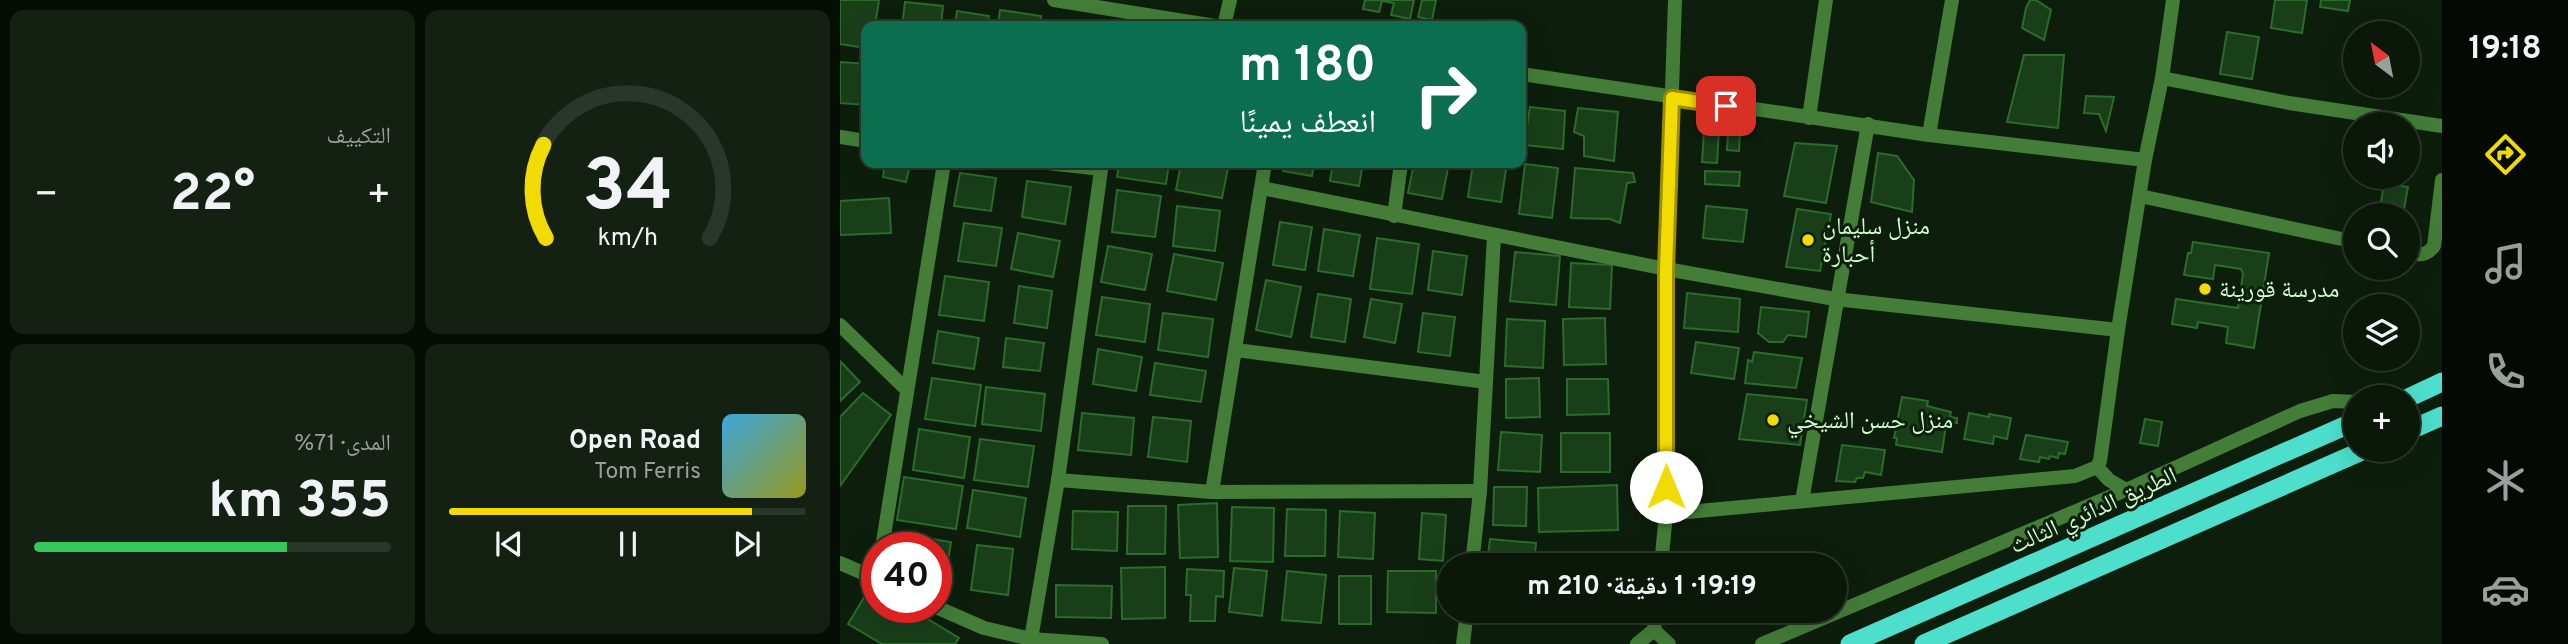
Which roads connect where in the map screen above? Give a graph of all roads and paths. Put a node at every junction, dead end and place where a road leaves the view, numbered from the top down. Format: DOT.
graph roads {
  1 [pos="1055,0"];
  2 [pos="1230,0"];
  3 [pos="1675,0"];
  4 [pos="1826,0"];
  5 [pos="1952,0"];
  6 [pos="2173,0"];
  7 [pos="1130,19"];
  8 [pos="1154,21"];
  9 [pos="1225,21"];
  10 [pos="1526,75"];
  11 [pos="2162,78"];
  12 [pos="1672,98"];
  13 [pos="1809,118"];
  14 [pos="1868,124"];
  15 [pos="2442,126"];
  16 [pos="1928,135"];
  17 [pos="840,137"];
  18 [pos="861,140"];
  19 [pos="2145,160"];
  20 [pos="943,168"];
  21 [pos="1102,168"];
  22 [pos="1264,168"];
  23 [pos="1400,168"];
  24 [pos="2442,180"];
  25 [pos="1262,188"];
  26 [pos="2140,197"];
  27 [pos="1394,216"];
  28 [pos="1494,236"];
  29 [pos="2343,239"];
  30 [pos="2420,256"];
  31 [pos="1666,270"];
  32 [pos="1835,299"];
  33 [pos="840,325"];
  34 [pos="2118,330"];
  35 [pos="1236,350"];
  36 [pos="1486,382"];
  37 [pos="2442,382"];
  38 [pos="907,390"];
  39 [pos="2420,392"];
  40 [pos="2343,401"];
  41 [pos="2442,416"];
  42 [pos="2420,425"];
  43 [pos="2343,427"];
  44 [pos="2343,459"];
  45 [pos="2097,467"];
  46 [pos="1058,480"];
  47 [pos="2126,490"];
  48 [pos="1480,491"];
  49 [pos="1212,492"];
  50 [pos="1802,501"];
  51 [pos="1666,514"];
  52 [pos="885,532"];
  53 [pos="1473,553"];
  54 [pos="1662,553"];
  55 [pos="840,563"];
  56 [pos="861,572"];
  57 [pos="952,614"];
  58 [pos="1466,623"];
  59 [pos="1655,623"];
  60 [pos="1654,631"];
  61 [pos="1031,639"];
  62 [pos="1102,644"];
  63 [pos="1463,644"];
  64 [pos="1637,644"];
  65 [pos="1669,644"];
  66 [pos="1762,644"];
  67 [pos="1850,644"];
  68 [pos="1924,644"];
  1 -- 7 [label="street"];
  2 -- 9 [label="street"];
  3 -- 12 [label="street"];
  4 -- 13 [label="street"];
  5 -- 16 [label="street"];
  6 -- 11 [label="street"];
  7 -- 8 [label="street"];
  10 -- 12 [label="street"];
  11 -- 15 [label="street"];
  11 -- 19 [label="street"];
  12 -- 13 [label="street"];
  12 -- 31 [label="street"];
  13 -- 14 [label="street"];
  14 -- 16 [label="street"];
  14 -- 32 [label="street"];
  16 -- 19 [label="street"];
  17 -- 18 [label="street"];
  19 -- 26 [label="street"];
  20 -- 38 [label="street"];
  21 -- 46 [label="street"];
  22 -- 25 [label="street"];
  23 -- 27 [label="street"];
  24 -- 30 [label="street"];
  25 -- 27 [label="street"];
  25 -- 35 [label="street"];
  26 -- 29 [label="street"];
  26 -- 34 [label="street"];
  27 -- 28 [label="street"];
  28 -- 31 [label="street"];
  28 -- 36 [label="street"];
  31 -- 32 [label="street"];
  31 -- 51 [label="street"];
  32 -- 34 [label="street"];
  32 -- 50 [label="street"];
  33 -- 38 [label="street"];
  34 -- 45 [label="street"];
  35 -- 36 [label="street"];
  35 -- 49 [label="street"];
  36 -- 48 [label="street"];
  37 -- 39 [label="highway"];
  38 -- 52 [label="street"];
  40 -- 47 [label="street"];
  41 -- 42 [label="highway"];
  43 -- 67 [label="highway, الطريق الدائري الثالث"];
  44 -- 68 [label="highway"];
  45 -- 47 [label="street"];
  45 -- 50 [label="street"];
  46 -- 49 [label="street"];
  46 -- 61 [label="street"];
  47 -- 66 [label="street"];
  48 -- 49 [label="street"];
  48 -- 53 [label="street"];
  50 -- 51 [label="street"];
  51 -- 54 [label="street"];
  55 -- 56 [label="street"];
  57 -- 61 [label="street"];
  58 -- 63 [label="street"];
  59 -- 60 [label="street"];
  60 -- 64 [label="street"];
  60 -- 65 [label="street"];
  61 -- 62 [label="street"];
}
